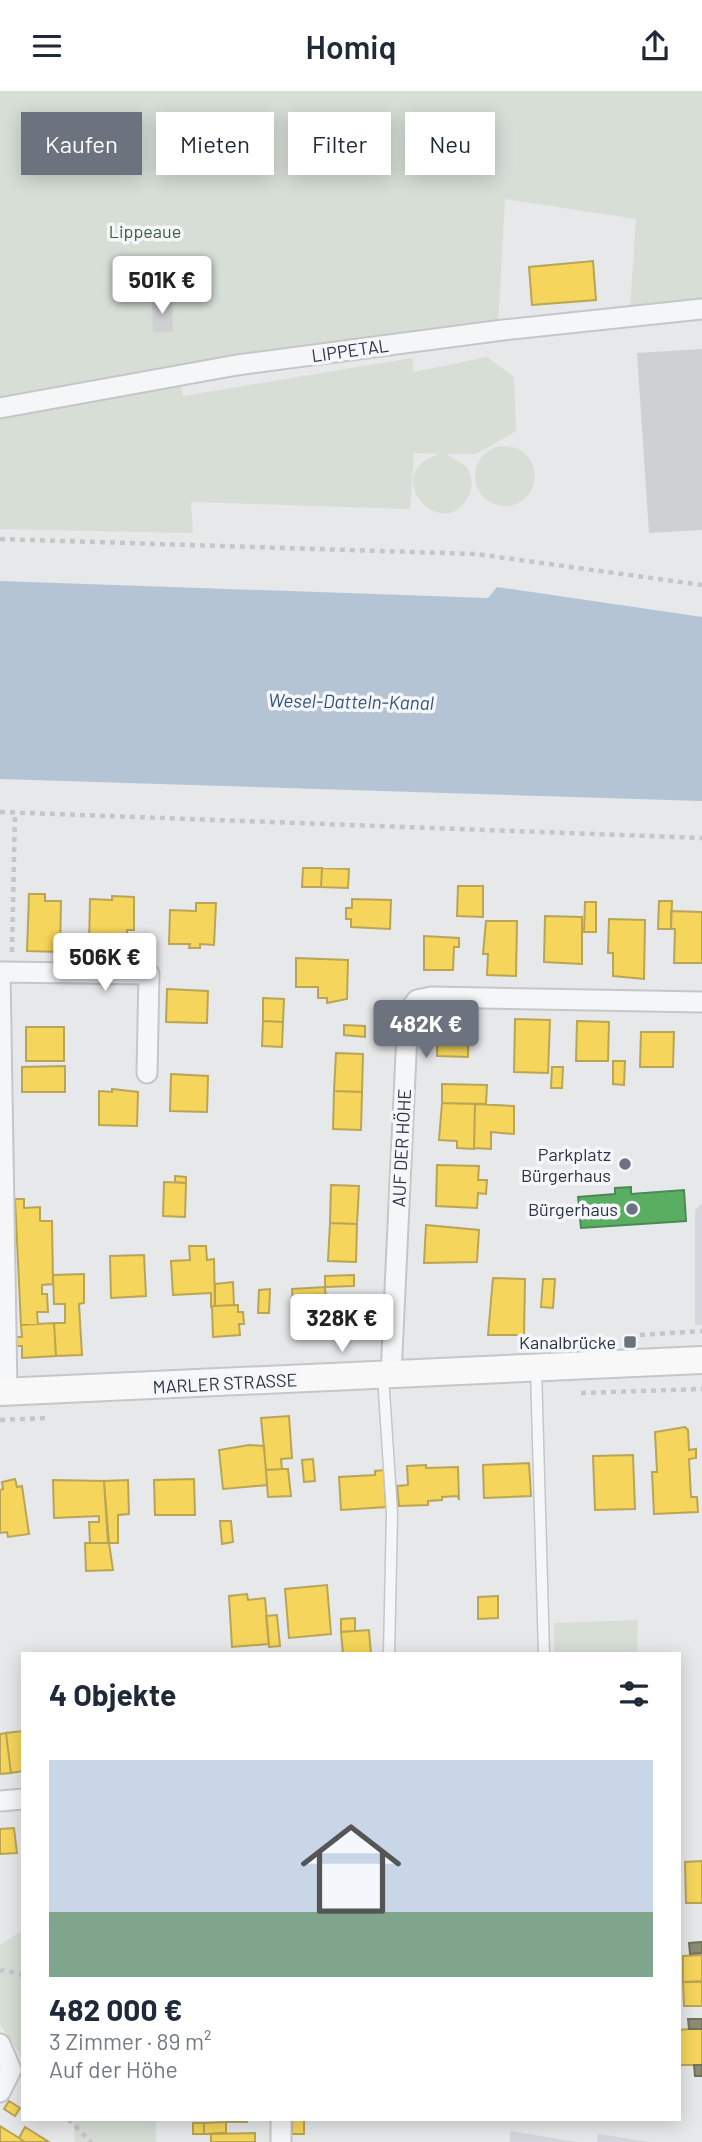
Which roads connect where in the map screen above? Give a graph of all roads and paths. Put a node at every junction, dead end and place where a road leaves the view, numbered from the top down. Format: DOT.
graph roads {
  1 [pos="702,309"];
  2 [pos="0,408"];
  3 [pos="0,539"];
  4 [pos="702,585"];
  5 [pos="0,812"];
  6 [pos="15,812"];
  7 [pos="702,838"];
  8 [pos="5,972"];
  9 [pos="702,1002"];
  10 [pos="147,1073"];
  11 [pos="702,1360"];
  12 [pos="536,1369"];
  13 [pos="387,1375"];
  14 [pos="4,1392"];
  15 [pos="389,1652"];
  16 [pos="544,1652"];
  17 [pos="21,1799"];
  18 [pos="0,1801"];
  19 [pos="0,1972"];
  20 [pos="21,1974"];
  21 [pos="0,2044"];
  22 [pos="0,2092"];
  23 [pos="70,2121"];
  24 [pos="281,2121"];
  25 [pos="91,2142"];
  26 [pos="281,2142"];
  1 -- 2 [label="street, LIPPETAL"];
  3 -- 4 [label="path"];
  5 -- 6 [label="path"];
  6 -- 7 [label="path"];
  6 -- 8 [label="path"];
  8 -- 10 [label="street"];
  8 -- 14 [label="street"];
  9 -- 13 [label="street, AUF DER HÖHE"];
  11 -- 12 [label="main road, MARLER STRASSE"];
  12 -- 13 [label="main road, MARLER STRASSE"];
  12 -- 16 [label="lane"];
  13 -- 14 [label="main road, MARLER STRASSE"];
  13 -- 15 [label="lane"];
  17 -- 18 [label="street"];
  19 -- 20 [label="path"];
  21 -- 22 [label="street"];
  23 -- 25 [label="path"];
  24 -- 26 [label="street"];
}
